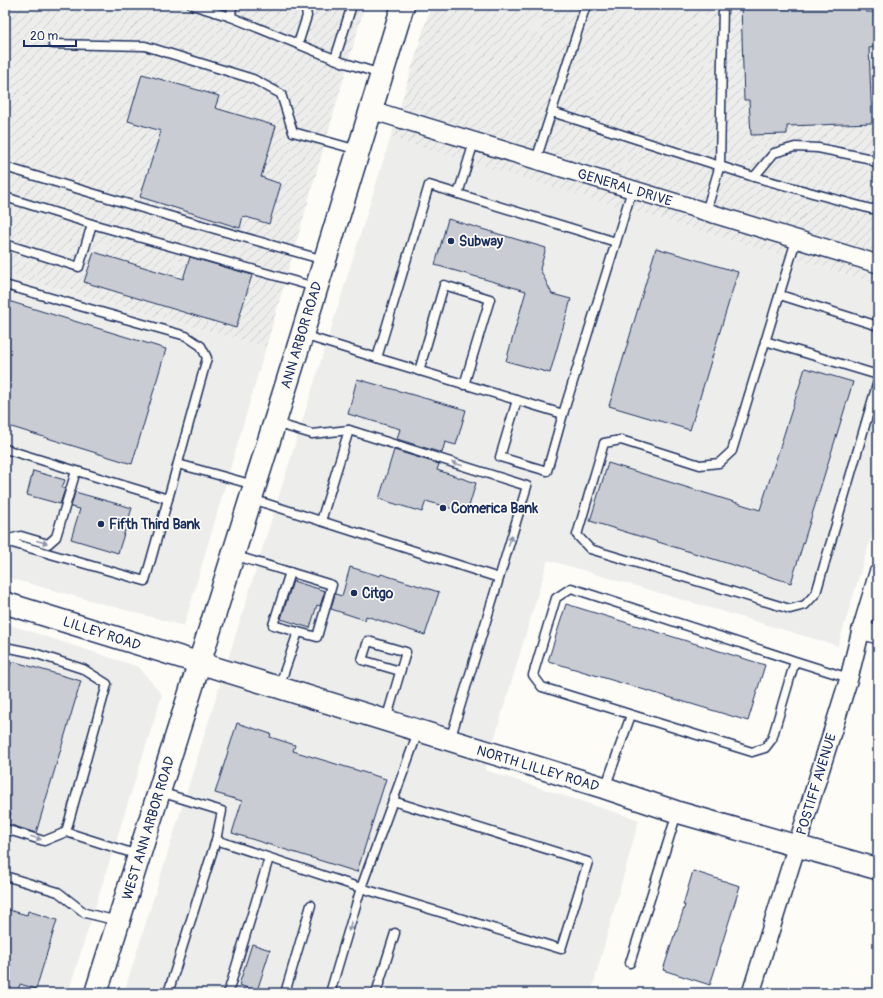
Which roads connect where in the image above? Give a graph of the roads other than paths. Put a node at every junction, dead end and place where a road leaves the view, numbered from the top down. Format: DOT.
graph roads {
  1 [pos="192,5"];
  2 [pos="232,5"];
  3 [pos="305,5"];
  4 [pos="352,5"];
  5 [pos="403,5"];
  6 [pos="586,5"];
  7 [pos="724,5"];
  8 [pos="231,17"];
  9 [pos="53,44"];
  10 [pos="298,44"];
  11 [pos="335,59"];
  12 [pos="382,74"];
  13 [pos="371,110"];
  14 [pos="552,112"];
  15 [pos="474,142"];
  16 [pos="358,151"];
  17 [pos="536,160"];
  18 [pos="878,164"];
  19 [pos="720,165"];
  20 [pos="5,167"];
  21 [pos="754,177"];
  22 [pos="632,190"];
  23 [pos="458,194"];
  24 [pos="5,198"];
  25 [pos="878,208"];
  26 [pos="706,212"];
  27 [pos="92,224"];
  28 [pos="796,240"];
  29 [pos="616,242"];
  30 [pos="5,244"];
  31 [pos="324,261"];
  32 [pos="878,264"];
  33 [pos="5,285"];
  34 [pos="316,287"];
  35 [pos="780,294"];
  36 [pos="878,326"];
  37 [pos="302,335"];
  38 [pos="766,341"];
  39 [pos="377,358"];
  40 [pos="419,371"];
  41 [pos="878,375"];
  42 [pos="878,381"];
  43 [pos="464,385"];
  44 [pos="517,400"];
  45 [pos="563,414"];
  46 [pos="274,423"];
  47 [pos="349,430"];
  48 [pos="5,449"];
  49 [pos="178,464"];
  50 [pos="76,471"];
  51 [pos="252,492"];
  52 [pos="168,499"];
  53 [pos="321,521"];
  54 [pos="5,540"];
  55 [pos="233,555"];
  56 [pos="290,572"];
  57 [pos="878,574"];
  58 [pos="499,578"];
  59 [pos="5,603"];
  60 [pos="861,630"];
  61 [pos="298,632"];
  62 [pos="878,635"];
  63 [pos="5,647"];
  64 [pos="795,661"];
  65 [pos="199,664"];
  66 [pos="400,671"];
  67 [pos="849,678"];
  68 [pos="279,688"];
  69 [pos="631,715"];
  70 [pos="385,720"];
  71 [pos="418,731"];
  72 [pos="450,740"];
  73 [pos="605,788"];
  74 [pos="159,791"];
  75 [pos="393,801"];
  76 [pos="677,812"];
  77 [pos="5,829"];
  78 [pos="66,832"];
  79 [pos="216,840"];
  80 [pos="797,846"];
  81 [pos="139,855"];
  82 [pos="269,858"];
  83 [pos="878,869"];
  84 [pos="5,876"];
  85 [pos="361,888"];
  86 [pos="311,905"];
  87 [pos="119,921"];
  88 [pos="395,933"];
  89 [pos="630,963"];
  90 [pos="96,993"];
  91 [pos="168,993"];
  92 [pos="228,993"];
  93 [pos="285,993"];
  94 [pos="330,993"];
  95 [pos="376,993"];
  96 [pos="751,993"];
  1 -- 8 [label="lane"];
  2 -- 8 [label="lane"];
  3 -- 10 [label="lane"];
  4 -- 11 [label="lane"];
  5 -- 12 [label="main road, ANN ARBOR ROAD"];
  6 -- 14 [label="lane"];
  7 -- 19 [label="lane"];
  8 -- 10 [label="lane"];
  9 -- 16 [label="lane"];
  10 -- 11 [label="lane"];
  11 -- 12 [label="lane"];
  12 -- 13 [label="main road, ANN ARBOR ROAD"];
  13 -- 15 [label="street, GENERAL DRIVE"];
  13 -- 16 [label="main road, ANN ARBOR ROAD"];
  14 -- 17 [label="lane"];
  14 -- 19 [label="lane"];
  15 -- 17 [label="street, GENERAL DRIVE"];
  15 -- 23 [label="lane"];
  16 -- 31 [label="main road, ANN ARBOR ROAD"];
  17 -- 22 [label="street, GENERAL DRIVE"];
  18 -- 21 [label="lane"];
  19 -- 21 [label="lane"];
  19 -- 26 [label="lane"];
  20 -- 31 [label="lane"];
  21 -- 25 [label="lane"];
  22 -- 26 [label="street, GENERAL DRIVE"];
  22 -- 29 [label="lane"];
  23 -- 29 [label="lane"];
  23 -- 39 [label="lane"];
  24 -- 27 [label="lane"];
  26 -- 28 [label="street, GENERAL DRIVE"];
  27 -- 30 [label="lane"];
  27 -- 34 [label="lane"];
  28 -- 32 [label="street, GENERAL DRIVE"];
  28 -- 35 [label="lane"];
  29 -- 45 [label="lane"];
  31 -- 34 [label="main road, ANN ARBOR ROAD"];
  33 -- 49 [label="lane"];
  34 -- 37 [label="main road, ANN ARBOR ROAD"];
  35 -- 36 [label="lane"];
  35 -- 38 [label="lane"];
  37 -- 39 [label="lane"];
  37 -- 46 [label="main road, ANN ARBOR ROAD"];
  38 -- 41 [label="lane"];
  38 -- 42 [label="lane"];
  39 -- 40 [label="lane"];
  40 -- 43 [label="lane"];
  40 -- 43 [label="lane"];
  43 -- 44 [label="lane"];
  44 -- 45 [label="lane"];
  44 -- 45 [label="lane"];
  46 -- 47 [label="lane"];
  46 -- 51 [label="main road, ANN ARBOR ROAD"];
  47 -- 53 [label="lane"];
  58 -- 47 [label="lane, one-way"];
  48 -- 50 [label="lane"];
  49 -- 51 [label="lane"];
  49 -- 52 [label="lane"];
  50 -- 52 [label="lane"];
  54 -- 50 [label="lane, one-way"];
  51 -- 53 [label="lane"];
  51 -- 55 [label="main road, ANN ARBOR ROAD"];
  52 -- 54 [label="lane"];
  53 -- 58 [label="lane"];
  55 -- 56 [label="lane"];
  55 -- 65 [label="main road, ANN ARBOR ROAD"];
  56 -- 61 [label="lane"];
  56 -- 61 [label="lane"];
  57 -- 60 [label="street, POSTIFF AVENUE"];
  58 -- 72 [label="lane"];
  59 -- 65 [label="street, LILLEY ROAD"];
  60 -- 62 [label="street"];
  60 -- 67 [label="street, POSTIFF AVENUE"];
  61 -- 68 [label="lane"];
  63 -- 78 [label="lane"];
  64 -- 67 [label="lane"];
  64 -- 69 [label="lane"];
  64 -- 69 [label="lane"];
  65 -- 68 [label="street, NORTH LILLEY ROAD"];
  65 -- 74 [label="main road, WEST ANN ARBOR ROAD"];
  66 -- 66 [label="lane"];
  66 -- 70 [label="lane"];
  67 -- 80 [label="street, POSTIFF AVENUE"];
  68 -- 70 [label="street, NORTH LILLEY ROAD"];
  69 -- 73 [label="lane"];
  70 -- 71 [label="street, NORTH LILLEY ROAD"];
  71 -- 72 [label="street, NORTH LILLEY ROAD"];
  71 -- 75 [label="lane"];
  72 -- 73 [label="street, NORTH LILLEY ROAD"];
  73 -- 76 [label="street, NORTH LILLEY ROAD"];
  74 -- 79 [label="lane"];
  74 -- 81 [label="main road, WEST ANN ARBOR ROAD"];
  75 -- 85 [label="lane"];
  75 -- 85 [label="lane"];
  76 -- 80 [label="street, NORTH LILLEY ROAD"];
  76 -- 89 [label="lane"];
  77 -- 78 [label="lane, one-way"];
  78 -- 81 [label="lane"];
  79 -- 82 [label="lane"];
  79 -- 91 [label="lane"];
  80 -- 83 [label="street, NORTH LILLEY ROAD"];
  80 -- 96 [label="street, POSTIFF AVENUE"];
  81 -- 87 [label="main road, WEST ANN ARBOR ROAD"];
  82 -- 85 [label="lane"];
  82 -- 92 [label="lane"];
  84 -- 87 [label="lane"];
  85 -- 94 [label="lane, one-way"];
  86 -- 93 [label="lane"];
  87 -- 90 [label="main road, WEST ANN ARBOR ROAD"];
  88 -- 95 [label="lane"];
}
